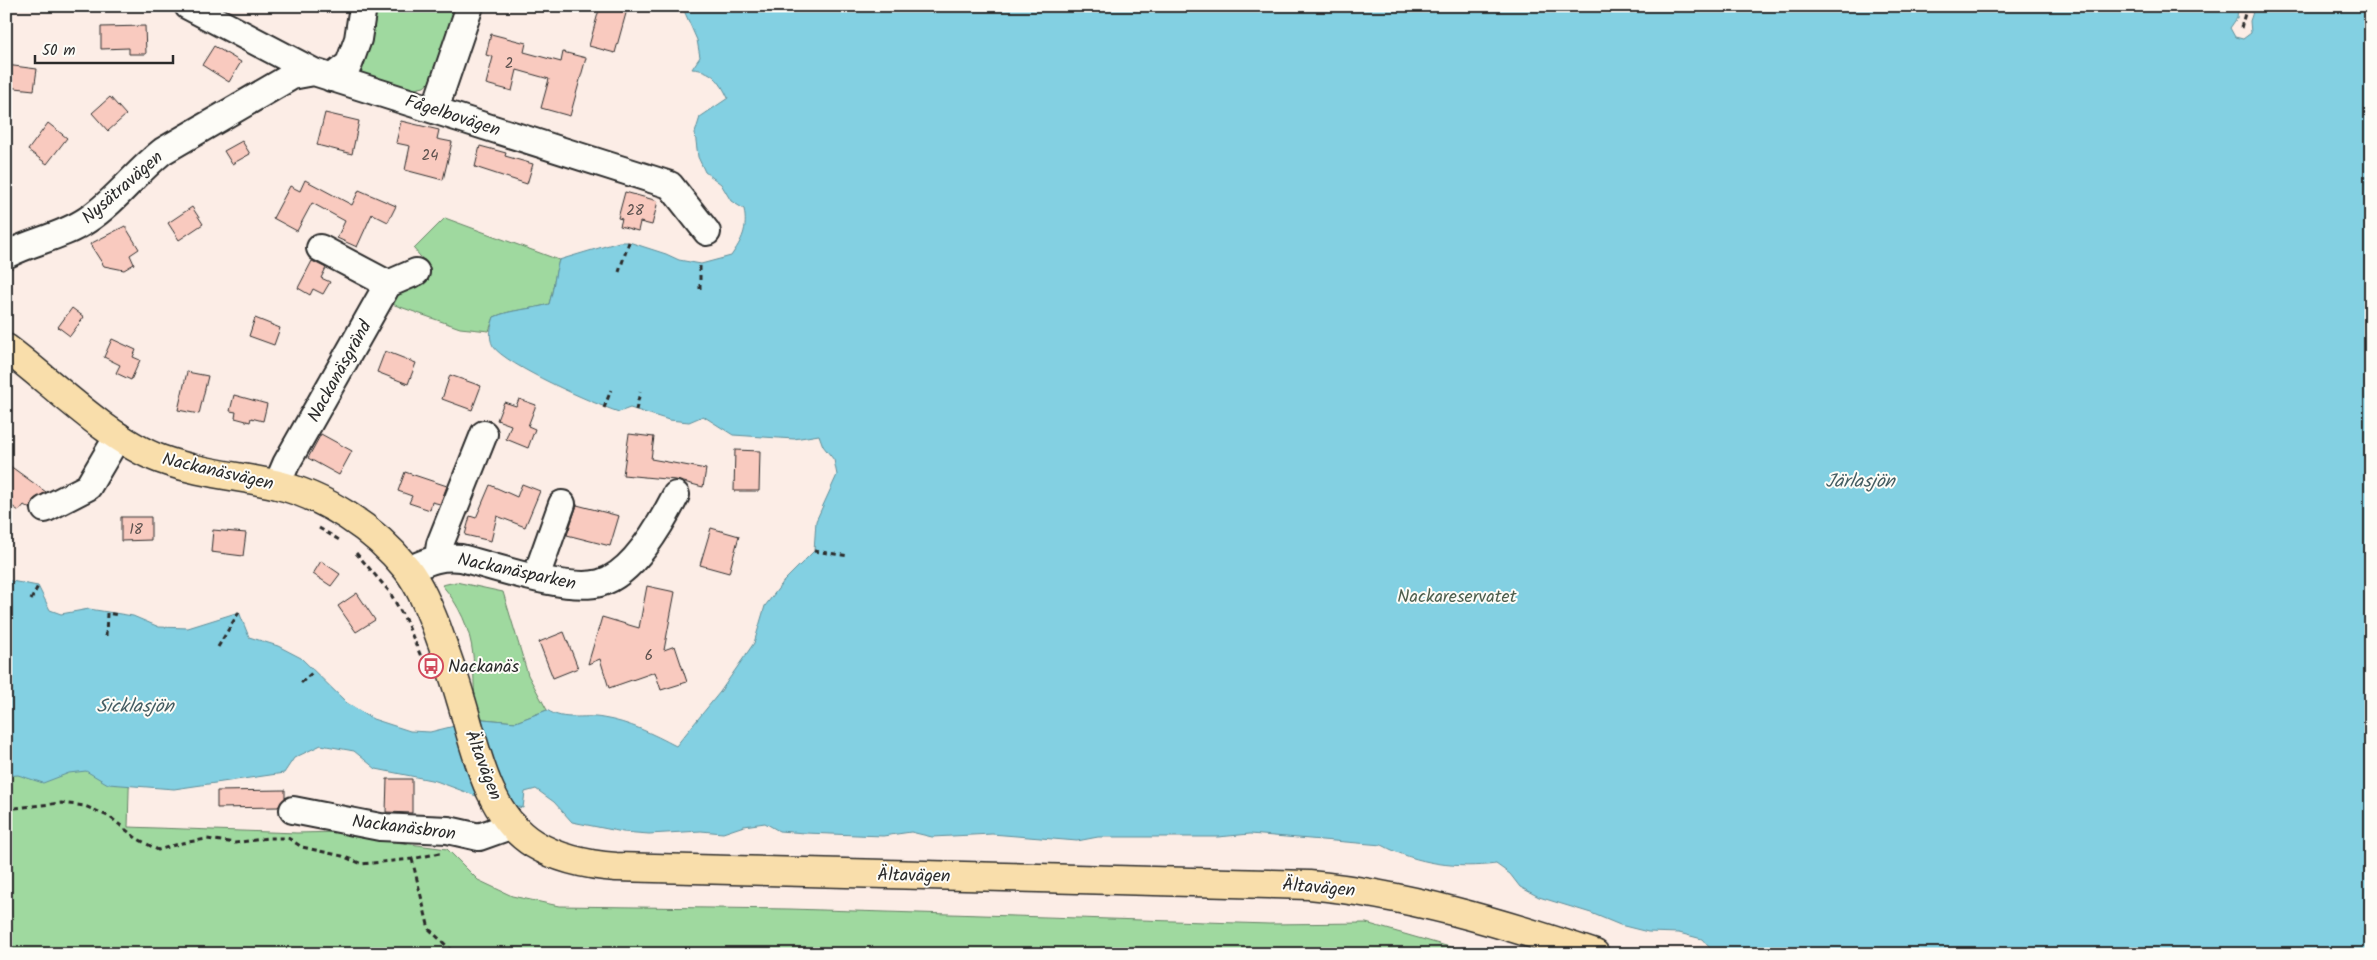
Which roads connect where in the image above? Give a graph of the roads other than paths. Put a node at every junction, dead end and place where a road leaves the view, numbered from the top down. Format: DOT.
graph roads {
  1 [pos="188,6"];
  2 [pos="363,6"];
  3 [pos="470,6"];
  4 [pos="322,75"];
  5 [pos="435,109"];
  6 [pos="707,232"];
  7 [pos="320,248"];
  8 [pos="6,255"];
  9 [pos="416,272"];
  10 [pos="388,284"];
  11 [pos="6,348"];
  12 [pos="484,434"];
  13 [pos="118,436"];
  14 [pos="277,485"];
  15 [pos="676,495"];
  16 [pos="562,504"];
  17 [pos="44,508"];
  18 [pos="438,557"];
  19 [pos="408,570"];
  20 [pos="536,577"];
  21 [pos="293,810"];
  22 [pos="511,823"];
  23 [pos="1595,954"];
  1 -- 4 [label="street, Fågelbovägen"];
  2 -- 4 [label="street, Nysätravägen"];
  3 -- 5 [label="street"];
  4 -- 5 [label="street, Fågelbovägen"];
  4 -- 8 [label="street, Nysätravägen"];
  5 -- 6 [label="street, Fågelbovägen"];
  7 -- 10 [label="street"];
  9 -- 10 [label="street"];
  10 -- 14 [label="street, Nackanäsgränd"];
  11 -- 13 [label="main road, Nackanäsvägen"];
  12 -- 18 [label="street"];
  13 -- 14 [label="main road, Nackanäsvägen"];
  13 -- 17 [label="street"];
  14 -- 19 [label="main road, Nackanäsvägen"];
  15 -- 20 [label="street, Nackanäsparken"];
  16 -- 20 [label="street"];
  18 -- 19 [label="street, Nackanäsparken"];
  18 -- 20 [label="street, Nackanäsparken"];
  19 -- 22 [label="main road, Ältavägen"];
  21 -- 22 [label="street, Nackanäsbron"];
  22 -- 23 [label="main road, Ältavägen"];
}
